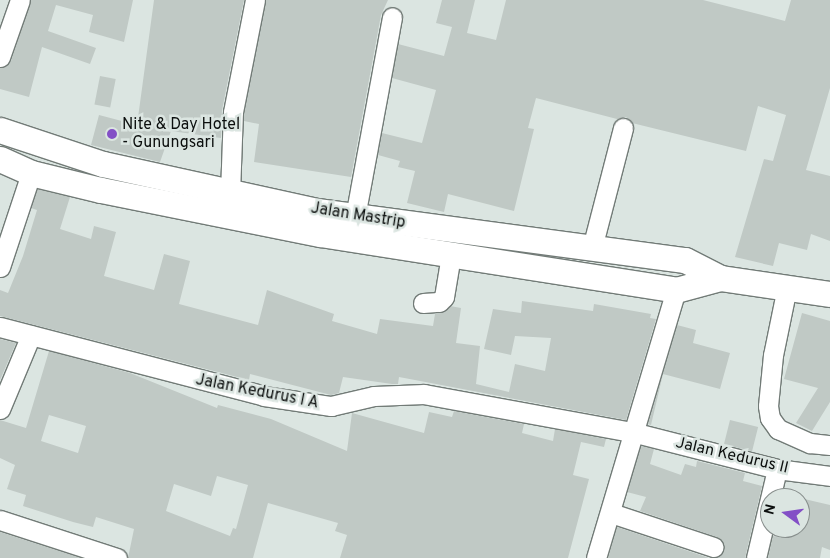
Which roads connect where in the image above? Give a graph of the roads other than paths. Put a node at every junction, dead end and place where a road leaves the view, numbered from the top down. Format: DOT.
graph roads {
  1 [pos="20,0"];
  2 [pos="255,0"];
  3 [pos="392,17"];
  4 [pos="0,57"];
  5 [pos="623,128"];
  6 [pos="0,130"];
  7 [pos="0,159"];
  8 [pos="31,173"];
  9 [pos="230,193"];
  10 [pos="355,217"];
  11 [pos="592,248"];
  12 [pos="451,255"];
  13 [pos="0,267"];
  14 [pos="720,278"];
  15 [pos="787,287"];
  16 [pos="676,290"];
  17 [pos="830,294"];
  18 [pos="423,303"];
  19 [pos="0,327"];
  20 [pos="31,335"];
  21 [pos="0,410"];
  22 [pos="636,433"];
  23 [pos="830,446"];
  24 [pos="777,469"];
  25 [pos="830,476"];
  26 [pos="611,513"];
  27 [pos="0,520"];
  28 [pos="713,547"];
  29 [pos="117,558"];
  30 [pos="596,558"];
  31 [pos="756,558"];
  1 -- 4 [label="street"];
  2 -- 9 [label="street"];
  3 -- 10 [label="street"];
  5 -- 11 [label="street"];
  6 -- 9 [label="main road, Jalan Mastrip"];
  7 -- 8 [label="main road, Jalan Mastrip"];
  8 -- 12 [label="main road, Jalan Mastrip"];
  8 -- 13 [label="street"];
  9 -- 10 [label="main road, Jalan Mastrip"];
  10 -- 11 [label="main road, Jalan Mastrip"];
  11 -- 14 [label="main road, Jalan Mastrip"];
  12 -- 16 [label="main road, Jalan Mastrip"];
  12 -- 18 [label="street"];
  14 -- 15 [label="main road, Jalan Mastrip"];
  14 -- 16 [label="main road, Jalan Mastrip"];
  15 -- 17 [label="main road, Jalan Mastrip"];
  15 -- 23 [label="street"];
  16 -- 22 [label="street"];
  19 -- 20 [label="street, Jalan Kedurus I A"];
  20 -- 21 [label="street"];
  20 -- 22 [label="street, Jalan Kedurus I A"];
  22 -- 24 [label="street, Jalan Kedurus II"];
  22 -- 26 [label="street"];
  24 -- 25 [label="street, Jalan Kedurus II"];
  24 -- 31 [label="street"];
  26 -- 28 [label="street"];
  26 -- 30 [label="street"];
  27 -- 29 [label="street"];
}
